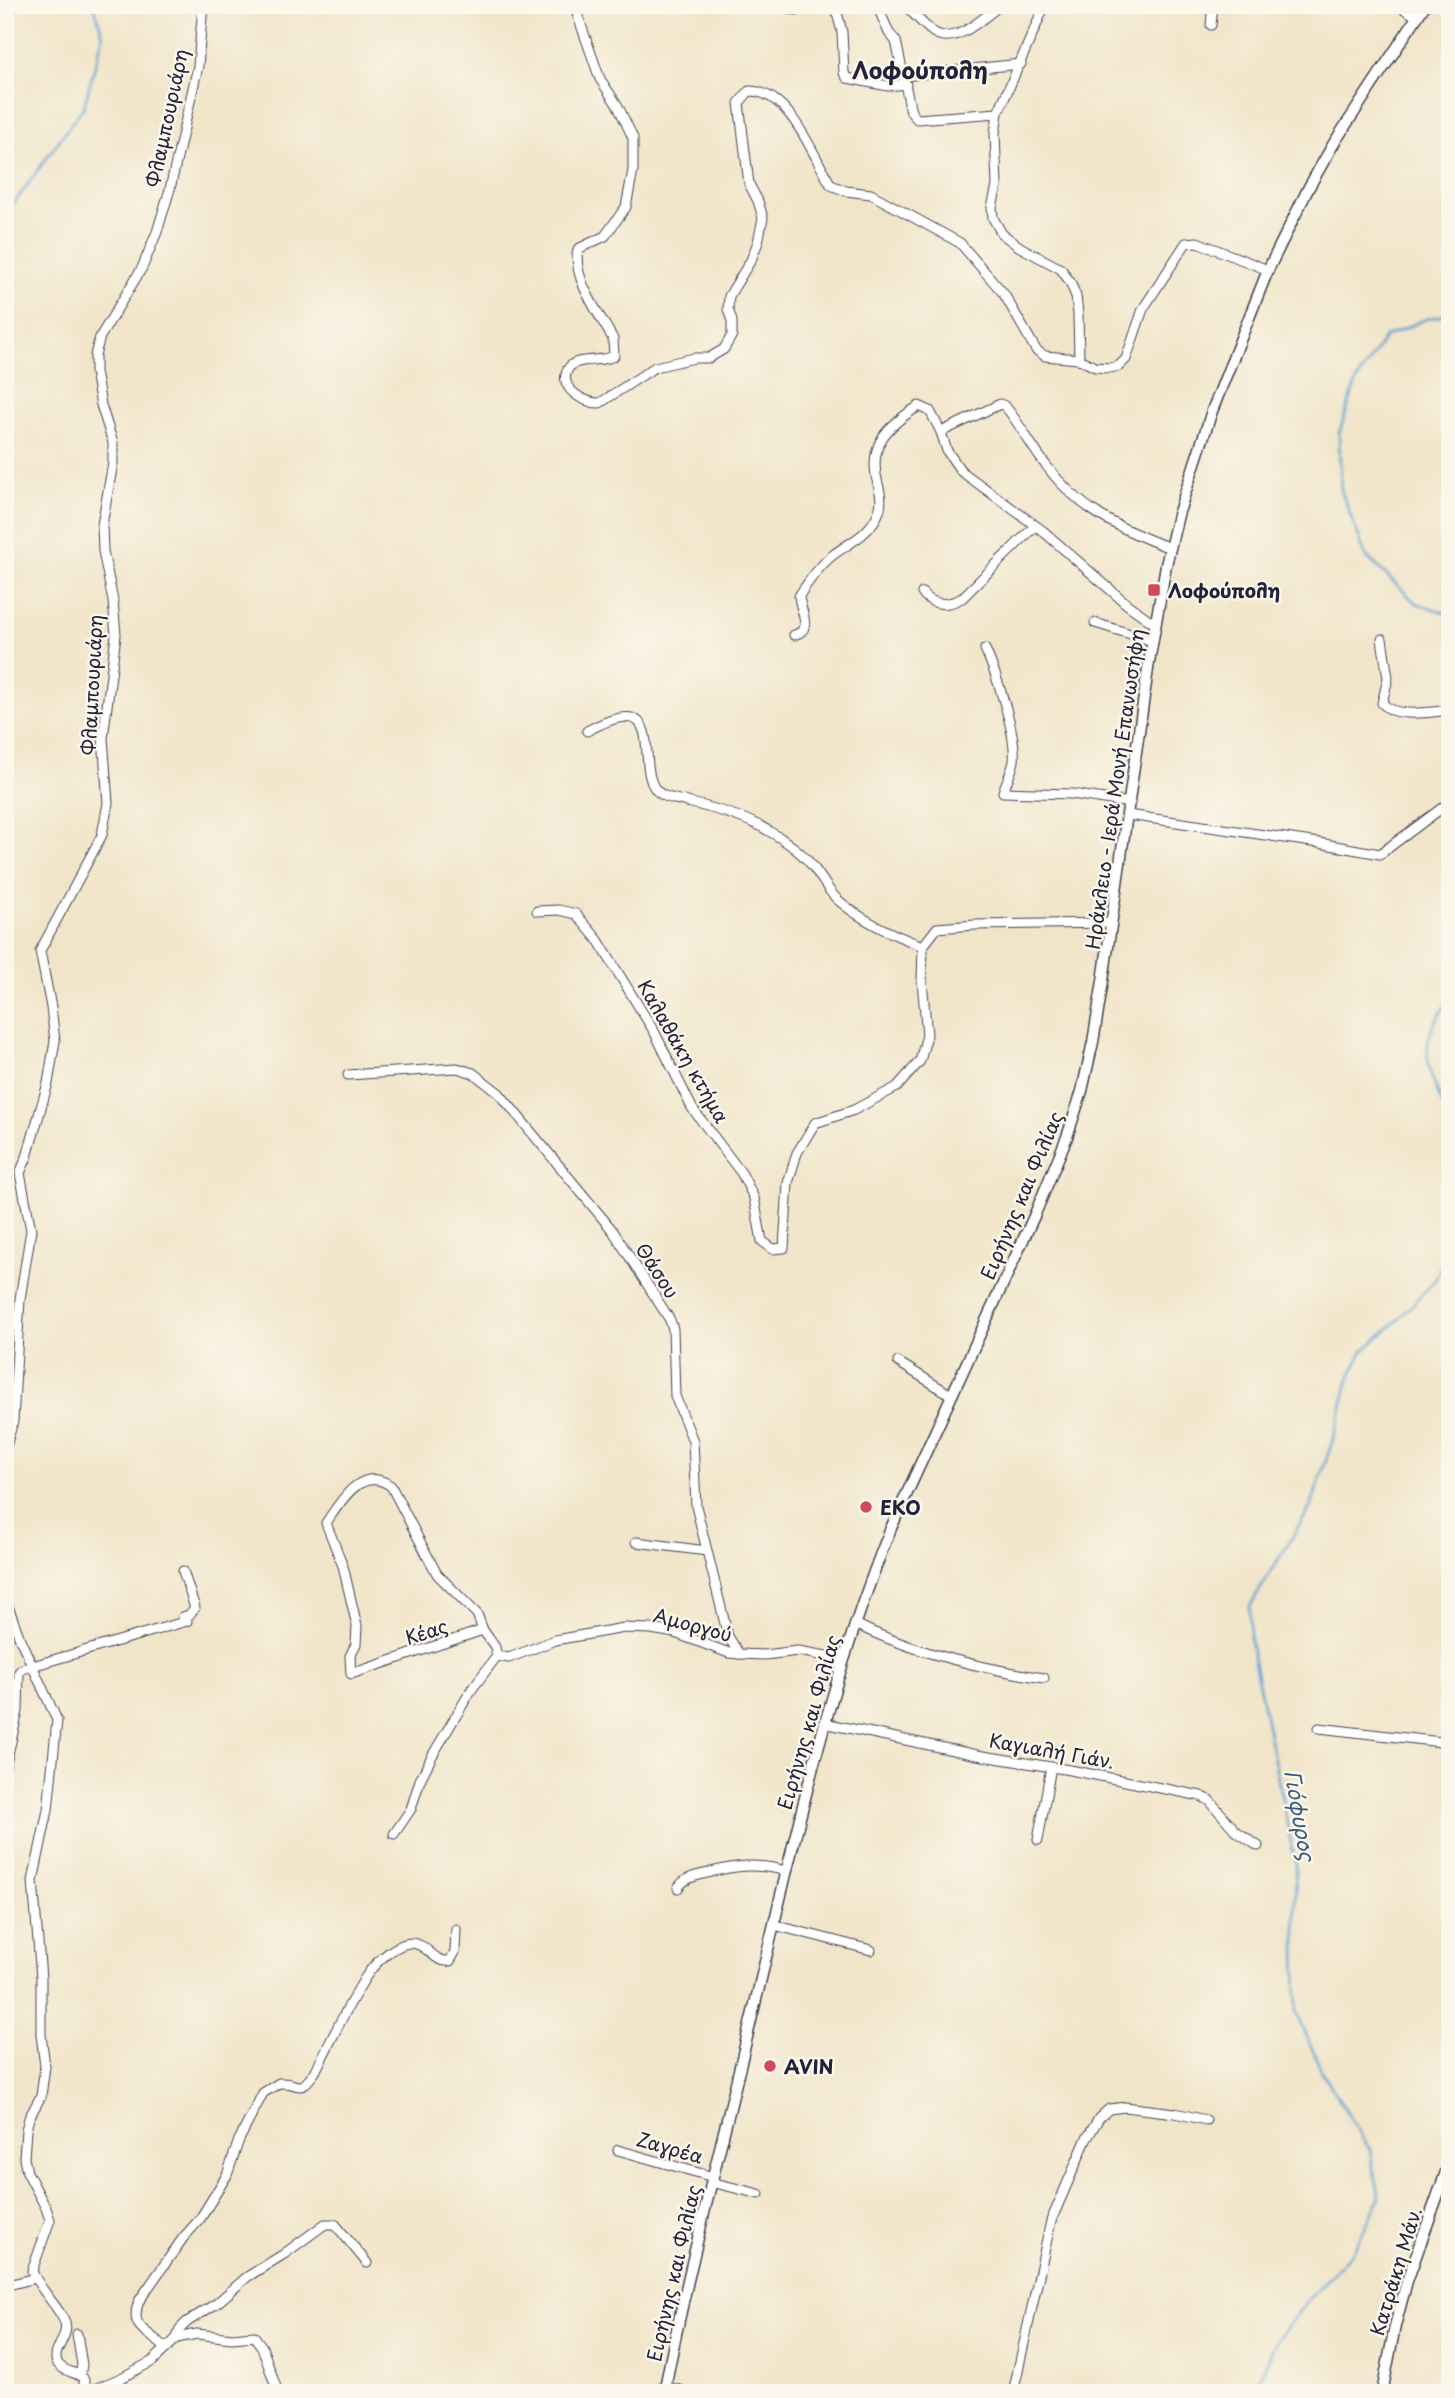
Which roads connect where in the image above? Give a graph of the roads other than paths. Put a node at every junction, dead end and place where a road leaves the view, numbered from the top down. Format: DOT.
graph roads {
  1 [pos="204,5"];
  2 [pos="574,5"];
  3 [pos="785,5"];
  4 [pos="813,5"];
  5 [pos="835,5"];
  6 [pos="877,5"];
  7 [pos="905,5"];
  8 [pos="1000,5"];
  9 [pos="1045,5"];
  10 [pos="1213,5"];
  11 [pos="1397,5"];
  12 [pos="1425,5"];
  13 [pos="1418,17"];
  14 [pos="1211,25"];
  15 [pos="1021,64"];
  16 [pos="905,80"];
  17 [pos="998,113"];
  18 [pos="1268,270"];
  19 [pos="1079,359"];
  20 [pos="941,432"];
  21 [pos="1035,526"];
  22 [pos="1170,548"];
  23 [pos="922,593"];
  24 [pos="1095,623"];
  25 [pos="1155,624"];
  26 [pos="794,635"];
  27 [pos="1382,639"];
  28 [pos="1153,640"];
  29 [pos="985,649"];
  30 [pos="1450,710"];
  31 [pos="587,730"];
  32 [pos="1450,802"];
  33 [pos="1129,808"];
  34 [pos="537,911"];
  35 [pos="1112,923"];
  36 [pos="923,946"];
  37 [pos="348,1076"];
  38 [pos="1082,1091"];
  39 [pos="898,1362"];
  40 [pos="951,1395"];
  41 [pos="5,1450"];
  42 [pos="636,1542"];
  43 [pos="707,1552"];
  44 [pos="183,1571"];
  45 [pos="5,1598"];
  46 [pos="855,1624"];
  47 [pos="483,1630"];
  48 [pos="739,1654"];
  49 [pos="497,1656"];
  50 [pos="843,1659"];
  51 [pos="33,1665"];
  52 [pos="1044,1678"];
  53 [pos="824,1723"];
  54 [pos="1319,1728"];
  55 [pos="1450,1743"];
  56 [pos="5,1767"];
  57 [pos="1052,1767"];
  58 [pos="394,1833"];
  59 [pos="1038,1840"];
  60 [pos="1258,1846"];
  61 [pos="786,1871"];
  62 [pos="678,1888"];
  63 [pos="774,1926"];
  64 [pos="456,1929"];
  65 [pos="870,1950"];
  66 [pos="1206,2120"];
  67 [pos="618,2150"];
  68 [pos="1450,2161"];
  69 [pos="712,2180"];
  70 [pos="759,2193"];
  71 [pos="367,2263"];
  72 [pos="35,2278"];
  73 [pos="5,2286"];
  74 [pos="77,2334"];
  75 [pos="177,2338"];
  76 [pos="166,2350"];
  77 [pos="80,2375"];
  78 [pos="664,2389"];
  79 [pos="79,2393"];
  80 [pos="85,2393"];
  81 [pos="278,2393"];
  82 [pos="690,2393"];
  83 [pos="1013,2393"];
  84 [pos="1382,2393"];
  1 -- 41 [label="street, Φλαμπουριάρη"];
  2 -- 19 [label="street"];
  3 -- 4 [label="street"];
  5 -- 16 [label="street"];
  6 -- 16 [label="street"];
  7 -- 8 [label="street"];
  9 -- 15 [label="street"];
  10 -- 14 [label="street"];
  11 -- 13 [label="street"];
  12 -- 13 [label="street, Ηράκλειο - Ιερά Μονή Επανωσήφη"];
  13 -- 18 [label="street, Ηράκλειο - Ιερά Μονή Επανωσήφη"];
  15 -- 16 [label="street"];
  15 -- 17 [label="street"];
  16 -- 17 [label="street"];
  17 -- 19 [label="street"];
  18 -- 19 [label="street"];
  18 -- 22 [label="street, Ηράκλειο - Ιερά Μονή Επανωσήφη"];
  20 -- 21 [label="street"];
  20 -- 22 [label="street"];
  20 -- 26 [label="street"];
  21 -- 23 [label="street"];
  21 -- 25 [label="street"];
  22 -- 25 [label="street, Ηράκλειο - Ιερά Μονή Επανωσήφη"];
  24 -- 28 [label="street"];
  25 -- 28 [label="street, Ηράκλειο - Ιερά Μονή Επανωσήφη"];
  27 -- 30 [label="street"];
  28 -- 33 [label="street, Ηράκλειο - Ιερά Μονή Επανωσήφη"];
  29 -- 33 [label="street"];
  31 -- 36 [label="street"];
  32 -- 33 [label="street"];
  33 -- 35 [label="street, Ηράκλειο - Ιερά Μονή Επανωσήφη"];
  34 -- 36 [label="street, Καλαθάκη κτήμα"];
  35 -- 36 [label="street"];
  35 -- 38 [label="street, Ηράκλειο - Ιερά Μονή Επανωσήφη"];
  37 -- 43 [label="street, Θάσου"];
  38 -- 40 [label="street, Ειρήνης και Φιλίας"];
  39 -- 40 [label="street"];
  40 -- 46 [label="street, Ειρήνης και Φιλίας"];
  42 -- 43 [label="street"];
  43 -- 48 [label="street, Θάσου"];
  44 -- 51 [label="street"];
  45 -- 51 [label="street"];
  46 -- 50 [label="street, Ειρήνης και Φιλίας"];
  46 -- 52 [label="street"];
  47 -- 47 [label="street, Κέας"];
  47 -- 49 [label="street"];
  48 -- 49 [label="street, Αμοργού"];
  48 -- 50 [label="street, Αμοργού"];
  49 -- 58 [label="street"];
  50 -- 53 [label="street, Ειρήνης και Φιλίας"];
  51 -- 56 [label="street"];
  51 -- 72 [label="street"];
  53 -- 57 [label="street, Καγιαλή Γιάν."];
  53 -- 61 [label="street, Ειρήνης και Φιλίας"];
  54 -- 55 [label="street"];
  57 -- 59 [label="street"];
  57 -- 60 [label="street, Καγιαλή Γιάν."];
  61 -- 62 [label="street"];
  61 -- 63 [label="street, Ειρήνης και Φιλίας"];
  63 -- 65 [label="street"];
  63 -- 69 [label="street, Ειρήνης και Φιλίας"];
  64 -- 76 [label="street"];
  66 -- 83 [label="street"];
  67 -- 69 [label="street, Ζαγρέα"];
  68 -- 84 [label="street, Κατράκη Μάν."];
  69 -- 70 [label="street, Ζαγρέα"];
  69 -- 78 [label="street, Ειρήνης και Φιλίας"];
  71 -- 75 [label="street"];
  72 -- 73 [label="street"];
  72 -- 77 [label="street"];
  74 -- 77 [label="street"];
  75 -- 76 [label="street"];
  75 -- 81 [label="street"];
  76 -- 80 [label="street"];
  77 -- 79 [label="street"];
  78 -- 82 [label="street"];
}
